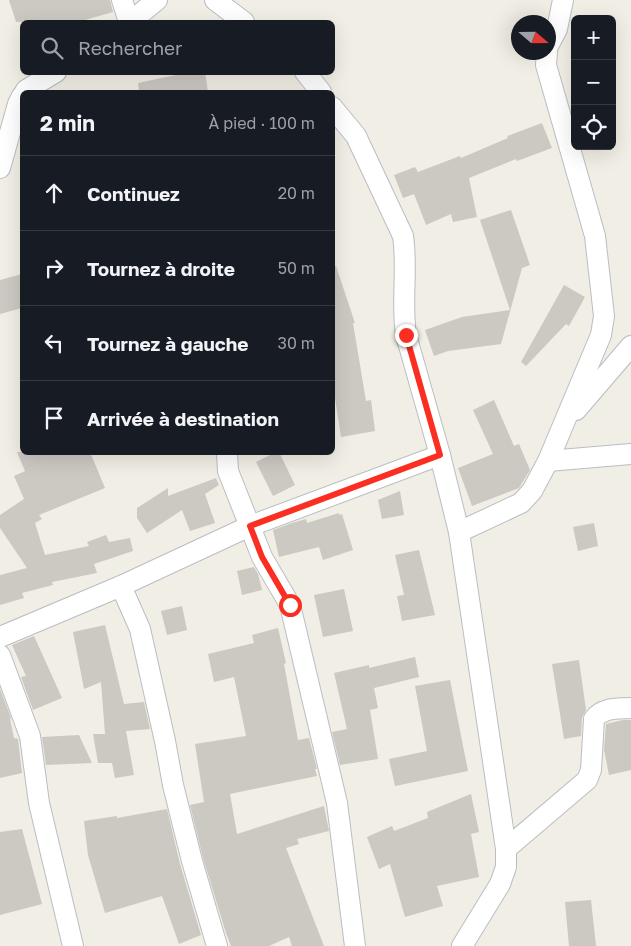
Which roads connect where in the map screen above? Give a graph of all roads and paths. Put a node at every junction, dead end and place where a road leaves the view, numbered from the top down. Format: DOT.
graph roads {
  1 [pos="122,0"];
  2 [pos="157,0"];
  3 [pos="215,0"];
  4 [pos="563,0"];
  5 [pos="129,20"];
  6 [pos="132,20"];
  7 [pos="241,20"];
  8 [pos="556,31"];
  9 [pos="546,60"];
  10 [pos="51,75"];
  11 [pos="307,75"];
  12 [pos="28,90"];
  13 [pos="319,90"];
  14 [pos="20,100"];
  15 [pos="335,111"];
  16 [pos="0,168"];
  17 [pos="631,346"];
  18 [pos="563,425"];
  19 [pos="631,454"];
  20 [pos="227,455"];
  21 [pos="440,455"];
  22 [pos="548,462"];
  23 [pos="250,526"];
  24 [pos="458,532"];
  25 [pos="121,586"];
  26 [pos="0,637"];
  27 [pos="0,656"];
  28 [pos="631,708"];
  29 [pos="506,849"];
  30 [pos="73,946"];
  31 [pos="217,946"];
  32 [pos="355,946"];
  33 [pos="462,946"];
  1 -- 5 [label="street"];
  2 -- 6 [label="street"];
  3 -- 7 [label="street"];
  4 -- 8 [label="street"];
  9 -- 18 [label="street"];
  10 -- 12 [label="street"];
  11 -- 13 [label="street"];
  14 -- 16 [label="street"];
  15 -- 21 [label="street"];
  17 -- 18 [label="street"];
  18 -- 22 [label="street"];
  19 -- 22 [label="street"];
  20 -- 23 [label="street"];
  21 -- 23 [label="street"];
  21 -- 24 [label="street"];
  22 -- 24 [label="street"];
  23 -- 25 [label="street"];
  23 -- 32 [label="street"];
  24 -- 29 [label="street"];
  25 -- 26 [label="street"];
  25 -- 31 [label="street"];
  27 -- 30 [label="street"];
  28 -- 29 [label="street"];
  29 -- 33 [label="street"];
}
